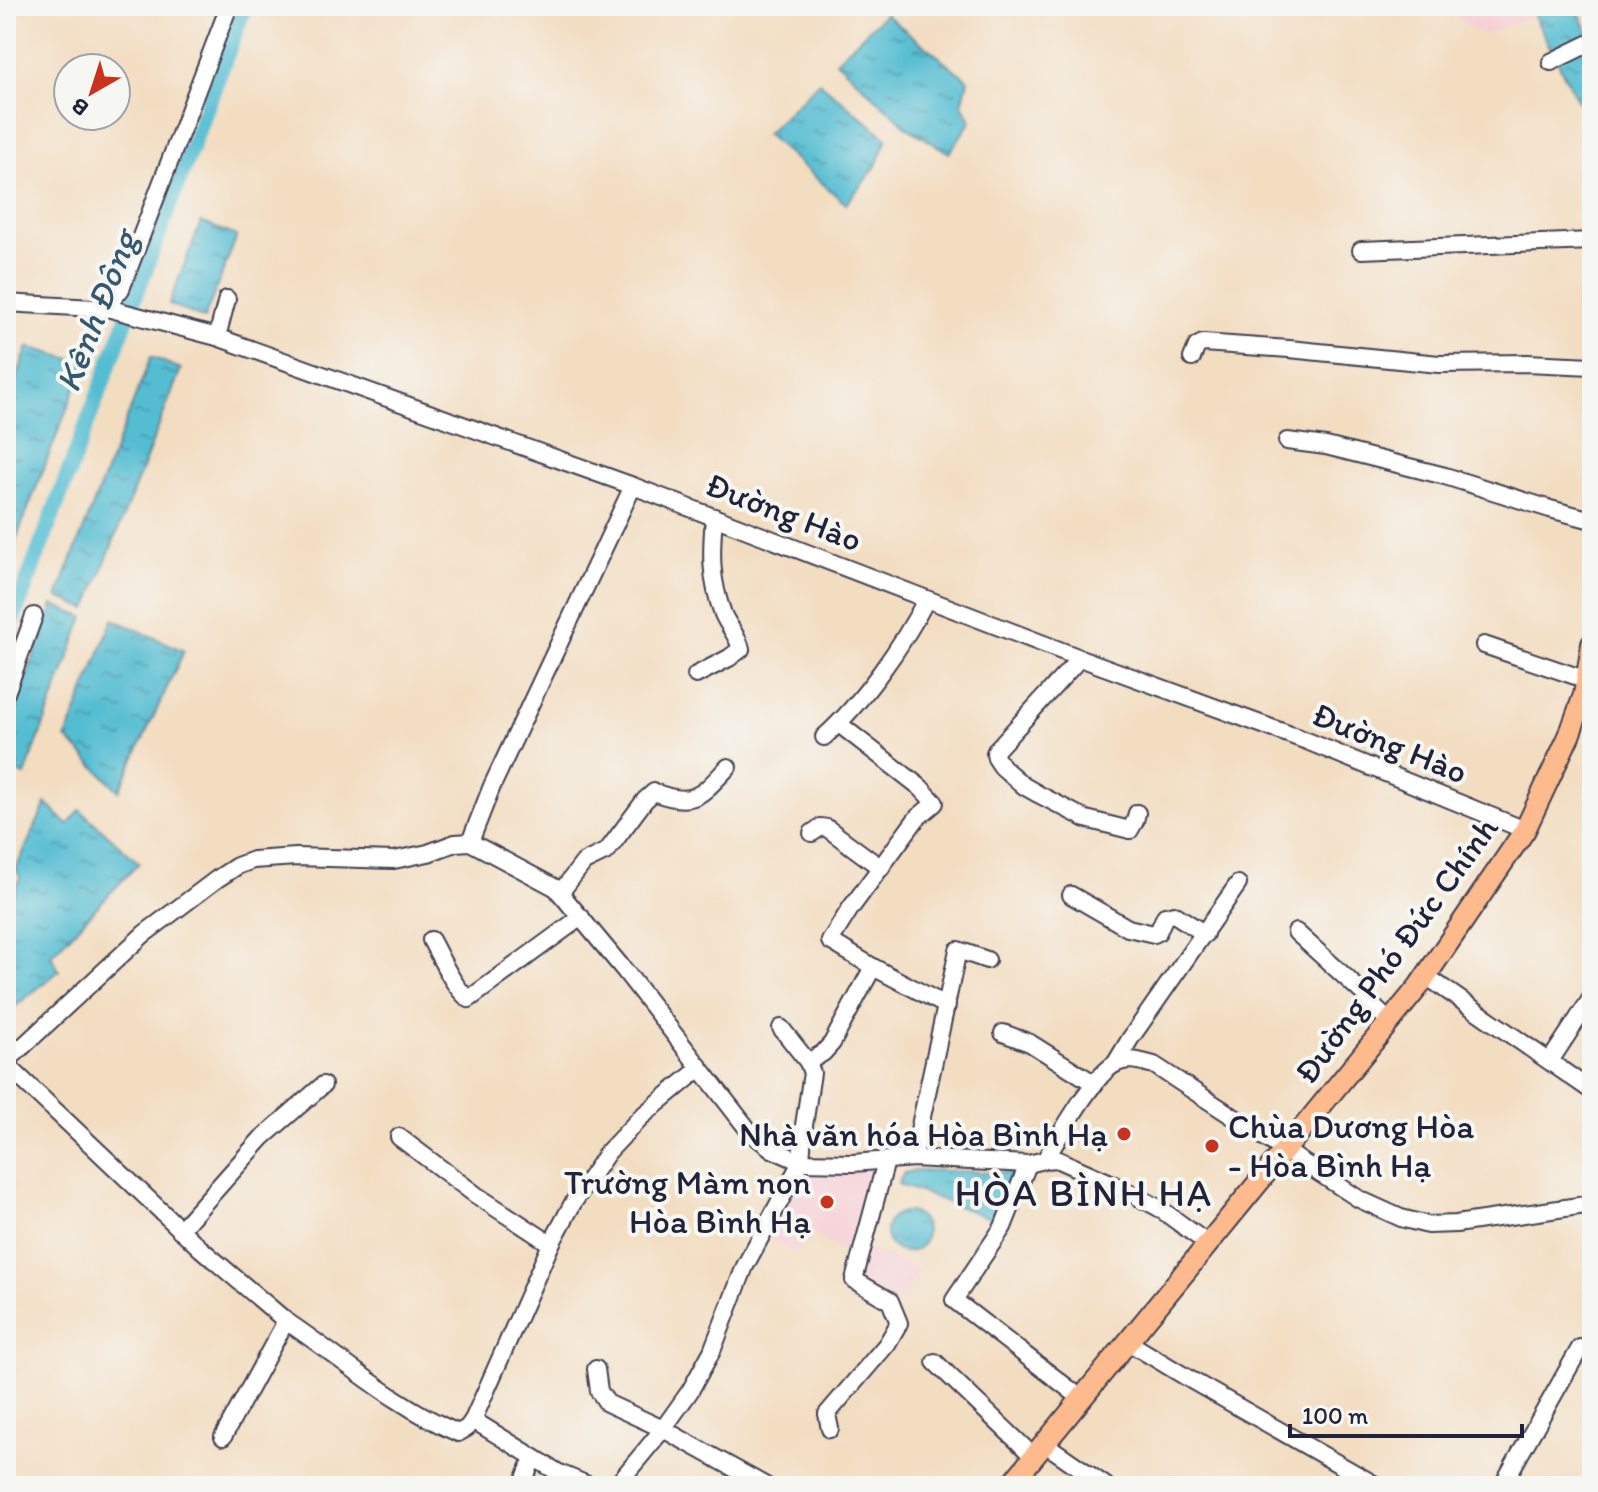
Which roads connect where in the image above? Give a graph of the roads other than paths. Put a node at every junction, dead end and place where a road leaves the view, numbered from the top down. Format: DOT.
graph roads {
  1 [pos="229,6"];
  2 [pos="1592,42"];
  3 [pos="1551,62"];
  4 [pos="1592,241"];
  5 [pos="1361,250"];
  6 [pos="227,299"];
  7 [pos="6,303"];
  8 [pos="107,309"];
  9 [pos="217,337"];
  10 [pos="1192,358"];
  11 [pos="1592,366"];
  12 [pos="1287,441"];
  13 [pos="633,486"];
  14 [pos="714,517"];
  15 [pos="1592,520"];
  16 [pos="926,600"];
  17 [pos="34,616"];
  18 [pos="1592,644"];
  19 [pos="1484,645"];
  20 [pos="1080,658"];
  21 [pos="696,675"];
  22 [pos="1588,689"];
  23 [pos="6,693"];
  24 [pos="839,724"];
  25 [pos="824,737"];
  26 [pos="728,767"];
  27 [pos="1137,813"];
  28 [pos="1525,830"];
  29 [pos="812,833"];
  30 [pos="470,842"];
  31 [pos="881,868"];
  32 [pos="1238,884"];
  33 [pos="560,893"];
  34 [pos="1071,895"];
  35 [pos="581,917"];
  36 [pos="1296,932"];
  37 [pos="1205,934"];
  38 [pos="431,940"];
  39 [pos="987,960"];
  40 [pos="873,967"];
  41 [pos="1426,976"];
  42 [pos="1592,997"];
  43 [pos="947,1006"];
  44 [pos="1390,1022"];
  45 [pos="781,1028"];
  46 [pos="1003,1033"];
  47 [pos="1550,1061"];
  48 [pos="808,1062"];
  49 [pos="6,1063"];
  50 [pos="1115,1064"];
  51 [pos="699,1069"];
  52 [pos="1095,1084"];
  53 [pos="323,1085"];
  54 [pos="1592,1091"];
  55 [pos="399,1137"];
  56 [pos="1286,1150"];
  57 [pos="913,1158"];
  58 [pos="886,1161"];
  59 [pos="801,1162"];
  60 [pos="1037,1162"];
  61 [pos="1592,1204"];
  62 [pos="180,1230"];
  63 [pos="551,1244"];
  64 [pos="1208,1244"];
  65 [pos="286,1321"];
  66 [pos="1128,1342"];
  67 [pos="1580,1348"];
  68 [pos="935,1362"];
  69 [pos="596,1369"];
  70 [pos="1082,1399"];
  71 [pos="473,1420"];
  72 [pos="663,1429"];
  73 [pos="830,1429"];
  74 [pos="223,1437"];
  75 [pos="1039,1451"];
  76 [pos="533,1458"];
  77 [pos="620,1484"];
  78 [pos="522,1486"];
  79 [pos="590,1486"];
  80 [pos="766,1486"];
  81 [pos="1010,1486"];
  82 [pos="1106,1486"];
  83 [pos="1377,1486"];
  84 [pos="1502,1486"];
  1 -- 8 [label="street"];
  2 -- 3 [label="street"];
  4 -- 5 [label="street"];
  6 -- 9 [label="street"];
  7 -- 8 [label="street, Đường Hào"];
  8 -- 9 [label="street, Đường Hào"];
  9 -- 13 [label="street, Đường Hào"];
  10 -- 11 [label="street"];
  12 -- 15 [label="street"];
  13 -- 14 [label="street, Đường Hào"];
  13 -- 30 [label="street"];
  14 -- 16 [label="street, Đường Hào"];
  14 -- 21 [label="street"];
  16 -- 20 [label="street, Đường Hào"];
  16 -- 24 [label="street"];
  17 -- 23 [label="street"];
  18 -- 22 [label="main road, Đường Phó Đức Chính"];
  19 -- 22 [label="street"];
  20 -- 27 [label="street"];
  20 -- 28 [label="street, Đường Hào"];
  22 -- 28 [label="main road, Đường Phó Đức Chính"];
  24 -- 25 [label="street"];
  24 -- 31 [label="street"];
  26 -- 33 [label="street"];
  28 -- 41 [label="main road, Đường Phó Đức Chính"];
  29 -- 31 [label="street"];
  30 -- 33 [label="street"];
  30 -- 49 [label="street"];
  31 -- 40 [label="street"];
  32 -- 37 [label="street"];
  33 -- 35 [label="street"];
  34 -- 37 [label="street"];
  35 -- 38 [label="street"];
  35 -- 51 [label="street"];
  36 -- 44 [label="street"];
  37 -- 50 [label="street"];
  39 -- 43 [label="street"];
  40 -- 43 [label="street"];
  40 -- 48 [label="street"];
  41 -- 44 [label="main road, Đường Phó Đức Chính"];
  41 -- 47 [label="street"];
  42 -- 47 [label="street"];
  43 -- 57 [label="street"];
  44 -- 56 [label="main road, Đường Phó Đức Chính"];
  45 -- 48 [label="street"];
  46 -- 52 [label="street"];
  47 -- 54 [label="street"];
  48 -- 59 [label="street"];
  49 -- 62 [label="street"];
  50 -- 52 [label="street"];
  50 -- 56 [label="street"];
  51 -- 59 [label="street"];
  51 -- 63 [label="street"];
  52 -- 60 [label="street"];
  53 -- 62 [label="street"];
  55 -- 63 [label="street"];
  56 -- 61 [label="street"];
  56 -- 64 [label="main road, Đường Phó Đức Chính"];
  57 -- 58 [label="street"];
  57 -- 60 [label="street"];
  58 -- 59 [label="street"];
  58 -- 73 [label="street"];
  59 -- 72 [label="street"];
  60 -- 64 [label="street"];
  60 -- 70 [label="street"];
  62 -- 65 [label="street"];
  63 -- 71 [label="street"];
  64 -- 66 [label="main road, Đường Phó Đức Chính"];
  65 -- 71 [label="street"];
  65 -- 74 [label="street"];
  66 -- 70 [label="main road, Đường Phó Đức Chính"];
  66 -- 83 [label="street"];
  67 -- 84 [label="street"];
  68 -- 75 [label="street"];
  69 -- 72 [label="street"];
  70 -- 75 [label="main road, Đường Phó Đức Chính"];
  71 -- 76 [label="street"];
  72 -- 77 [label="street"];
  72 -- 80 [label="street"];
  75 -- 81 [label="main road, Đường Phó Đức Chính"];
  75 -- 82 [label="street"];
  76 -- 78 [label="street"];
  76 -- 79 [label="street"];
}
